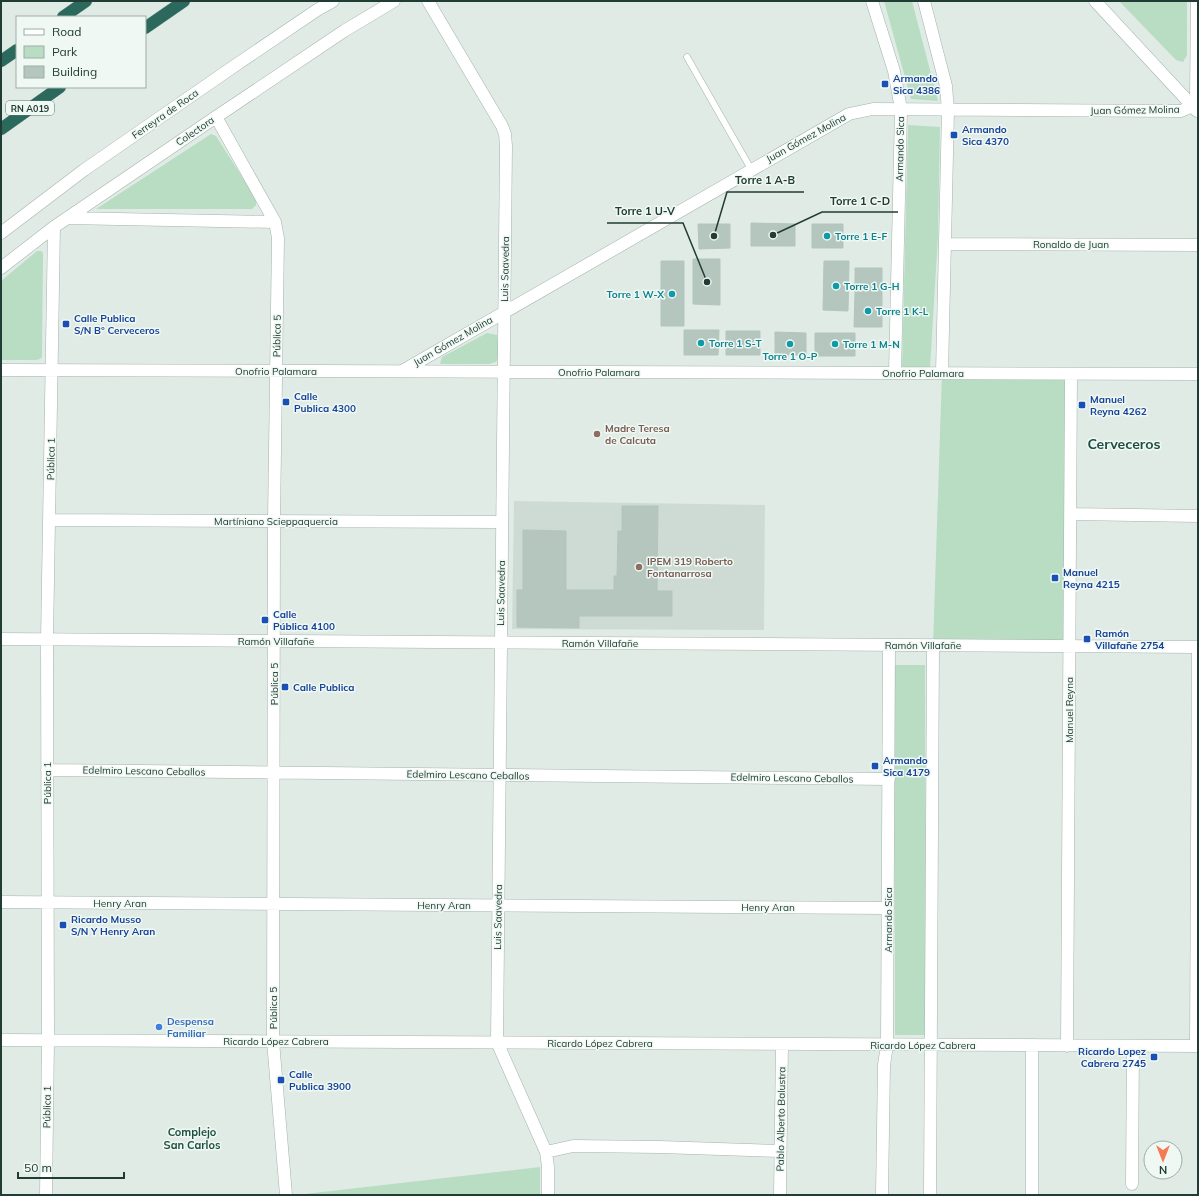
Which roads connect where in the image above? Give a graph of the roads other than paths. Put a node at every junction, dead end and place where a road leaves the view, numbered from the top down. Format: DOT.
graph roads {
  1 [pos="86,1"];
  2 [pos="184,1"];
  3 [pos="333,1"];
  4 [pos="394,1"];
  5 [pos="428,1"];
  6 [pos="872,1"];
  7 [pos="924,1"];
  8 [pos="1095,1"];
  9 [pos="1197,1"];
  10 [pos="64,16"];
  11 [pos="146,27"];
  12 [pos="16,51"];
  13 [pos="687,57"];
  14 [pos="1,61"];
  15 [pos="59,88"];
  16 [pos="1195,109"];
  17 [pos="901,110"];
  18 [pos="948,110"];
  19 [pos="216,116"];
  20 [pos="1,129"];
  21 [pos="751,169"];
  22 [pos="67,218"];
  23 [pos="275,222"];
  24 [pos="54,227"];
  25 [pos="1,233"];
  26 [pos="945,244"];
  27 [pos="1198,245"];
  28 [pos="1,268"];
  29 [pos="504,312"];
  30 [pos="1,370"];
  31 [pos="402,370"];
  32 [pos="52,371"];
  33 [pos="504,371"];
  34 [pos="277,372"];
  35 [pos="895,373"];
  36 [pos="942,373"];
  37 [pos="1071,374"];
  38 [pos="1198,374"];
  39 [pos="1070,514"];
  40 [pos="1198,516"];
  41 [pos="50,520"];
  42 [pos="274,521"];
  43 [pos="502,522"];
  44 [pos="1,640"];
  45 [pos="47,640"];
  46 [pos="274,641"];
  47 [pos="501,642"];
  48 [pos="889,645"];
  49 [pos="934,645"];
  50 [pos="1069,646"];
  51 [pos="1198,646"];
  52 [pos="47,770"];
  53 [pos="274,773"];
  54 [pos="500,775"];
  55 [pos="889,779"];
  56 [pos="1,902"];
  57 [pos="47,903"];
  58 [pos="273,904"];
  59 [pos="498,905"];
  60 [pos="888,908"];
  61 [pos="1,1040"];
  62 [pos="48,1040"];
  63 [pos="273,1041"];
  64 [pos="497,1042"];
  65 [pos="782,1044"];
  66 [pos="887,1045"];
  67 [pos="931,1045"];
  68 [pos="1032,1045"];
  69 [pos="1067,1046"];
  70 [pos="1133,1046"];
  71 [pos="1197,1046"];
  72 [pos="780,1151"];
  73 [pos="546,1152"];
  74 [pos="1132,1184"];
  75 [pos="46,1195"];
  76 [pos="286,1195"];
  77 [pos="548,1195"];
  78 [pos="780,1195"];
  79 [pos="882,1195"];
  80 [pos="930,1195"];
  81 [pos="1032,1195"];
  1 -- 10 [label="highway"];
  2 -- 11 [label="highway"];
  3 -- 25 [label="street, Ferreyra de Roca"];
  4 -- 19 [label="street, Colectora"];
  5 -- 29 [label="street, Luis Saavedra"];
  6 -- 17 [label="street, Armando Sica"];
  7 -- 18 [label="street"];
  8 -- 16 [label="street"];
  9 -- 16 [label="street"];
  12 -- 14 [label="highway"];
  13 -- 21 [label="lane"];
  15 -- 20 [label="highway, RN A019"];
  16 -- 18 [label="street, Juan Gómez Molina"];
  17 -- 18 [label="street, Juan Gómez Molina"];
  17 -- 21 [label="street, Juan Gómez Molina"];
  17 -- 35 [label="street, Armando Sica"];
  18 -- 26 [label="street"];
  19 -- 22 [label="street, Colectora"];
  19 -- 23 [label="street, Pública 5"];
  21 -- 29 [label="street, Juan Gómez Molina"];
  22 -- 23 [label="street"];
  22 -- 24 [label="street, Colectora"];
  23 -- 34 [label="street, Pública 5"];
  24 -- 28 [label="street, Colectora"];
  24 -- 32 [label="street, Pública 1"];
  26 -- 27 [label="street, Ronaldo de Juan"];
  26 -- 36 [label="street"];
  29 -- 31 [label="street, Juan Gómez Molina"];
  29 -- 33 [label="street, Luis Saavedra"];
  30 -- 32 [label="street, Onofrio Palamara"];
  31 -- 33 [label="street, Onofrio Palamara"];
  31 -- 34 [label="street, Onofrio Palamara"];
  32 -- 34 [label="street, Onofrio Palamara"];
  32 -- 41 [label="street, Pública 1"];
  33 -- 35 [label="street, Onofrio Palamara"];
  33 -- 43 [label="street, Luis Saavedra"];
  34 -- 42 [label="street, Pública 5"];
  35 -- 36 [label="street, Onofrio Palamara"];
  36 -- 37 [label="street, Onofrio Palamara"];
  37 -- 38 [label="street, Onofrio Palamara"];
  37 -- 39 [label="street, Manuel Reyna"];
  39 -- 40 [label="street"];
  39 -- 50 [label="street, Manuel Reyna"];
  41 -- 42 [label="street, Martíniano Scieppaquercia"];
  41 -- 45 [label="street, Pública 1"];
  42 -- 43 [label="street, Martíniano Scieppaquercia"];
  42 -- 46 [label="street, Pública 5"];
  43 -- 47 [label="street, Luis Saavedra"];
  44 -- 45 [label="street, Ramón Villafañe"];
  45 -- 46 [label="street, Ramón Villafañe"];
  45 -- 52 [label="street, Pública 1"];
  46 -- 47 [label="street, Ramón Villafañe"];
  46 -- 53 [label="street, Pública 5"];
  47 -- 48 [label="street, Ramón Villafañe"];
  47 -- 54 [label="street, Luis Saavedra"];
  48 -- 49 [label="street, Ramón Villafañe"];
  48 -- 55 [label="street, Armando Sica"];
  49 -- 50 [label="street, Ramón Villafañe"];
  49 -- 67 [label="street"];
  50 -- 51 [label="street, Ramón Villafañe"];
  50 -- 69 [label="street, Manuel Reyna"];
  51 -- 71 [label="street"];
  52 -- 53 [label="street, Edelmiro Lescano Ceballos"];
  52 -- 57 [label="street, Pública 1"];
  53 -- 54 [label="street, Edelmiro Lescano Ceballos"];
  53 -- 58 [label="street, Pública 5"];
  54 -- 55 [label="street, Edelmiro Lescano Ceballos"];
  54 -- 59 [label="street, Luis Saavedra"];
  55 -- 60 [label="street, Armando Sica"];
  56 -- 57 [label="street, Henry Aran"];
  57 -- 58 [label="street, Henry Aran"];
  57 -- 62 [label="street, Pública 1"];
  58 -- 59 [label="street, Henry Aran"];
  58 -- 63 [label="street, Pública 5"];
  59 -- 60 [label="street, Henry Aran"];
  59 -- 64 [label="street, Luis Saavedra"];
  60 -- 66 [label="street, Armando Sica"];
  61 -- 62 [label="street, Ricardo López Cabrera"];
  62 -- 63 [label="street, Ricardo López Cabrera"];
  62 -- 75 [label="street, Pública 1"];
  63 -- 64 [label="street, Ricardo López Cabrera"];
  63 -- 76 [label="street, Pública 5"];
  64 -- 65 [label="street, Ricardo López Cabrera"];
  64 -- 73 [label="street, Luis Saavedra"];
  65 -- 66 [label="street, Ricardo López Cabrera"];
  65 -- 72 [label="street, Pablo Alberto Balustra"];
  66 -- 67 [label="street, Ricardo López Cabrera"];
  66 -- 79 [label="street, Armando Sica"];
  67 -- 68 [label="street, Ricardo López Cabrera"];
  67 -- 80 [label="street"];
  68 -- 69 [label="street, Ricardo López Cabrera"];
  68 -- 81 [label="street"];
  69 -- 70 [label="street, Ricardo López Cabrera"];
  70 -- 71 [label="street, Ricardo López Cabrera"];
  70 -- 74 [label="street"];
  72 -- 73 [label="street"];
  72 -- 78 [label="street, Pablo Alberto Balustra"];
  73 -- 77 [label="street, Luis Saavedra"];
}
